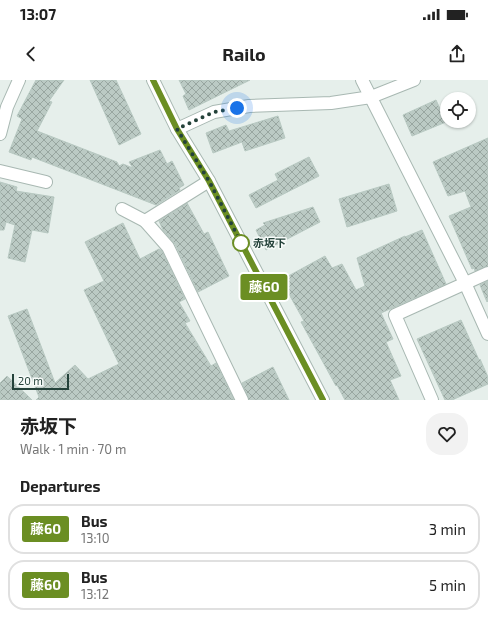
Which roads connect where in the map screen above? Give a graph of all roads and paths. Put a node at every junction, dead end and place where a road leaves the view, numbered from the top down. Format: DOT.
graph roads {
  1 [pos="19,80"];
  2 [pos="153,80"];
  3 [pos="362,80"];
  4 [pos="414,80"];
  5 [pos="371,97"];
  6 [pos="4,104"];
  7 [pos="177,129"];
  8 [pos="0,134"];
  9 [pos="0,171"];
  10 [pos="209,181"];
  11 [pos="46,182"];
  12 [pos="122,209"];
  13 [pos="145,221"];
  14 [pos="488,273"];
  15 [pos="465,283"];
  16 [pos="488,334"];
  17 [pos="242,400"];
  18 [pos="323,400"];
  19 [pos="432,400"];
  1 -- 6 [label="street"];
  2 -- 7 [label="street"];
  3 -- 5 [label="street"];
  4 -- 5 [label="street"];
  5 -- 7 [label="street"];
  5 -- 15 [label="street"];
  6 -- 8 [label="street"];
  7 -- 10 [label="street"];
  9 -- 11 [label="street"];
  10 -- 13 [label="street"];
  10 -- 18 [label="street"];
  12 -- 13 [label="street"];
  13 -- 17 [label="street"];
  14 -- 15 [label="street"];
  15 -- 16 [label="street"];
  15 -- 19 [label="street"];
}
